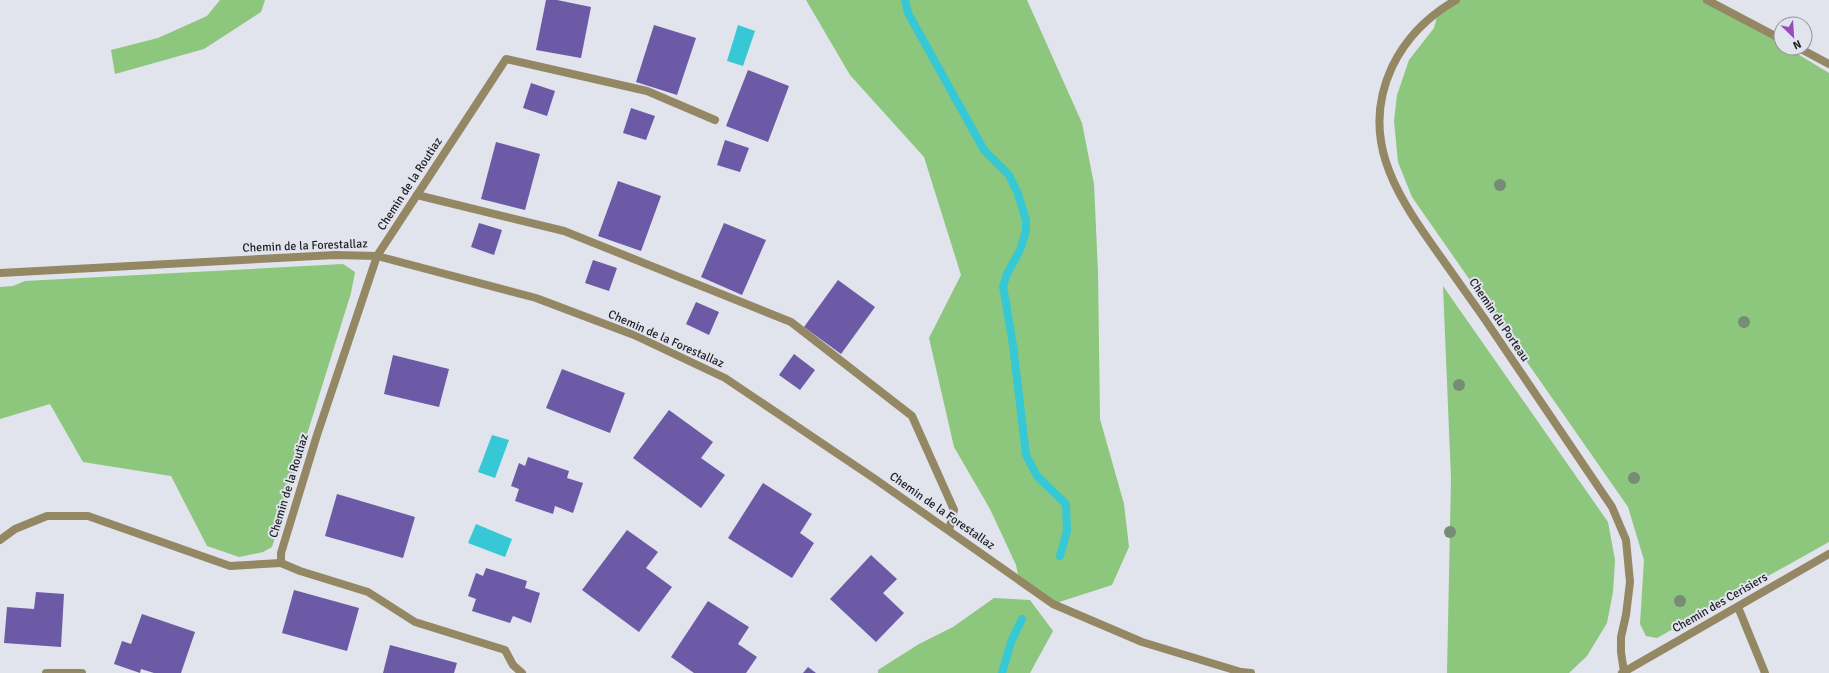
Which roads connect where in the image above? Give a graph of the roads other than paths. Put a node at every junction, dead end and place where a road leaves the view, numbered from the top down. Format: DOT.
graph roads {
  1 [pos="1456,0"];
  2 [pos="1707,0"];
  3 [pos="1773,35"];
  4 [pos="1813,55"];
  5 [pos="1829,64"];
  6 [pos="716,120"];
  7 [pos="417,195"];
  8 [pos="377,256"];
  9 [pos="0,274"];
  10 [pos="949,530"];
  11 [pos="0,540"];
  12 [pos="1829,554"];
  13 [pos="280,563"];
  14 [pos="1738,607"];
  15 [pos="46,673"];
  16 [pos="82,673"];
  17 [pos="522,673"];
  18 [pos="1251,673"];
  19 [pos="1623,673"];
  20 [pos="1765,673"];
  1 -- 19 [label="street, Chemin du Porteau"];
  2 -- 3 [label="street"];
  4 -- 5 [label="street"];
  6 -- 7 [label="street, Chemin de la Routiaz"];
  7 -- 8 [label="street, Chemin de la Routiaz"];
  7 -- 10 [label="street"];
  8 -- 9 [label="street, Chemin de la Forestallaz"];
  8 -- 10 [label="street, Chemin de la Forestallaz"];
  8 -- 13 [label="street, Chemin de la Routiaz"];
  10 -- 18 [label="street, Chemin de la Forestallaz"];
  11 -- 13 [label="street"];
  12 -- 14 [label="street, Chemin des Cerisiers"];
  13 -- 17 [label="street"];
  14 -- 19 [label="street, Chemin des Cerisiers"];
  14 -- 20 [label="street"];
  15 -- 16 [label="street"];
}
